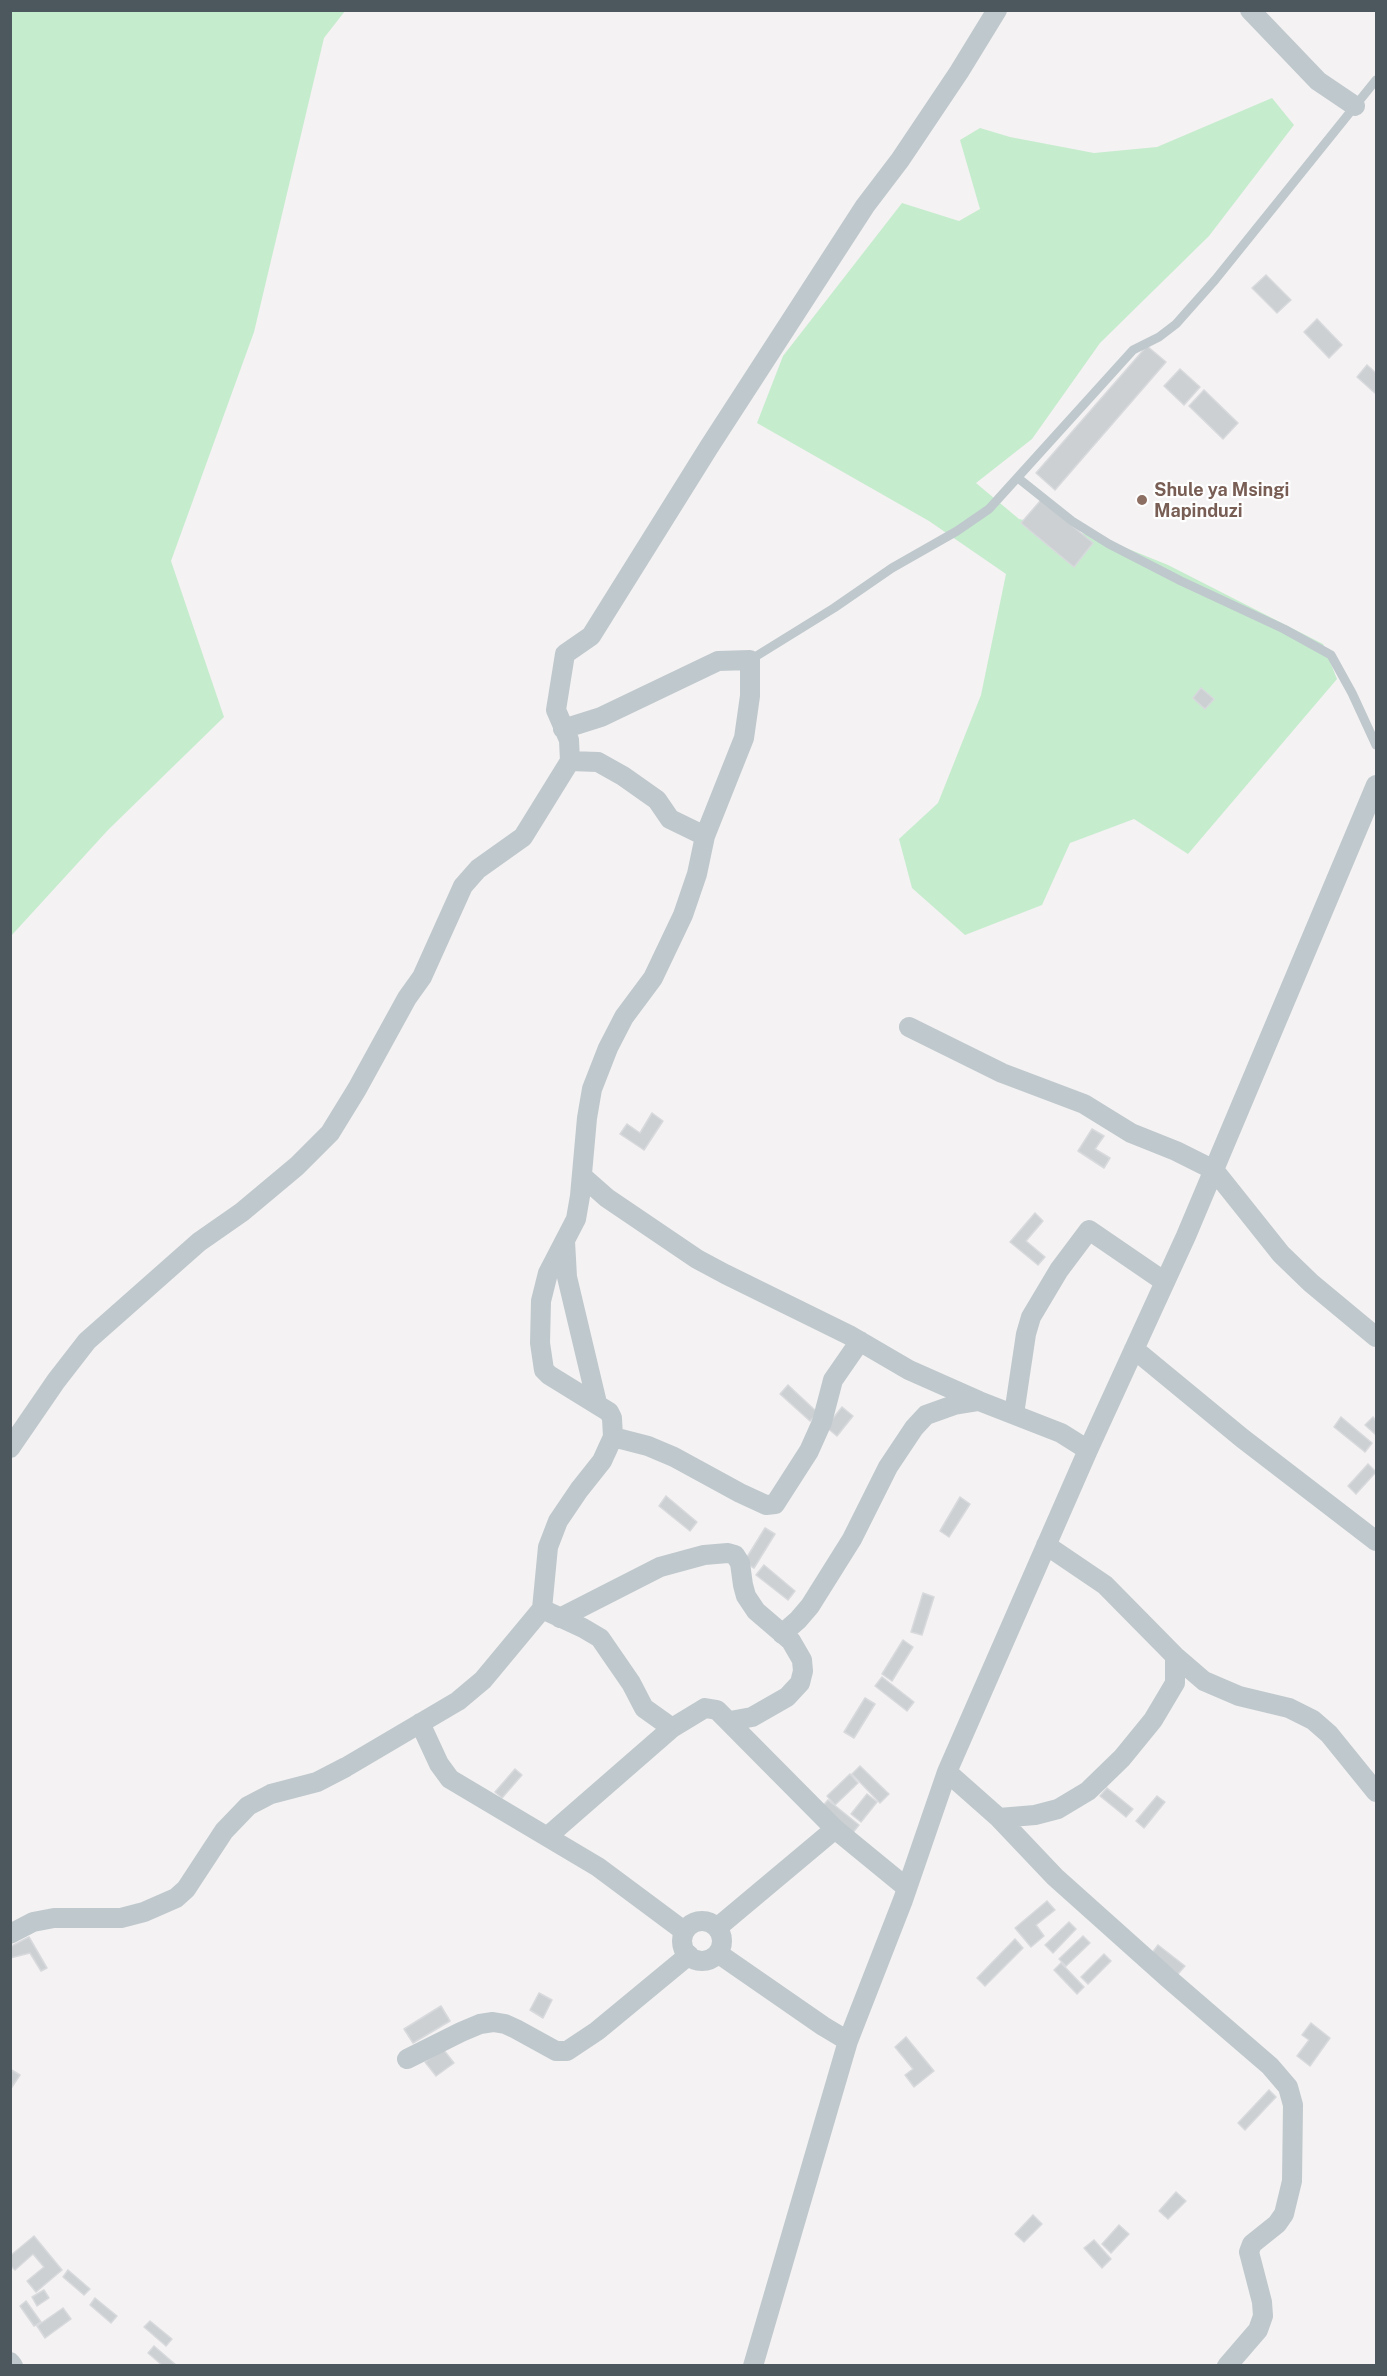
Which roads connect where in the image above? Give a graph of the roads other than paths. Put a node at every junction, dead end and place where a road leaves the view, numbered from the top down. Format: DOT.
graph roads {
  1 [pos="997,10"];
  2 [pos="1250,10"];
  3 [pos="1377,80"];
  4 [pos="1355,106"];
  5 [pos="1018,478"];
  6 [pos="750,660"];
  7 [pos="563,729"];
  8 [pos="1377,745"];
  9 [pos="570,761"];
  10 [pos="1377,785"];
  11 [pos="705,836"];
  12 [pos="909,1027"];
  13 [pos="1214,1170"];
  14 [pos="582,1176"];
  15 [pos="565,1241"];
  16 [pos="1165,1282"];
  17 [pos="1377,1337"];
  18 [pos="860,1341"];
  19 [pos="1134,1349"];
  20 [pos="979,1401"];
  21 [pos="597,1403"];
  22 [pos="1014,1414"];
  23 [pos="613,1437"];
  24 [pos="10,1448"];
  25 [pos="1088,1450"];
  26 [pos="1377,1541"];
  27 [pos="1046,1545"];
  28 [pos="542,1609"];
  29 [pos="560,1618"];
  30 [pos="782,1634"];
  31 [pos="1175,1656"];
  32 [pos="730,1721"];
  33 [pos="420,1723"];
  34 [pos="672,1728"];
  35 [pos="946,1772"];
  36 [pos="1377,1792"];
  37 [pos="999,1818"];
  38 [pos="835,1829"];
  39 [pos="548,1836"];
  40 [pos="907,1888"];
  41 [pos="718,1927"];
  42 [pos="684,1931"];
  43 [pos="10,1934"];
  44 [pos="719,1954"];
  45 [pos="689,1955"];
  46 [pos="848,2042"];
  47 [pos="407,2059"];
  48 [pos="753,2366"];
  49 [pos="1227,2366"];
  1 -- 7 [label="street"];
  2 -- 4 [label="street"];
  3 -- 4 [label="lane"];
  4 -- 5 [label="lane"];
  5 -- 6 [label="lane"];
  5 -- 8 [label="lane"];
  6 -- 7 [label="street"];
  6 -- 11 [label="street"];
  7 -- 9 [label="street"];
  9 -- 11 [label="street"];
  9 -- 24 [label="street"];
  10 -- 13 [label="street"];
  11 -- 14 [label="street"];
  12 -- 13 [label="street"];
  13 -- 16 [label="street"];
  13 -- 17 [label="street"];
  14 -- 15 [label="street"];
  14 -- 18 [label="street"];
  15 -- 21 [label="street"];
  15 -- 21 [label="street"];
  16 -- 19 [label="street"];
  16 -- 22 [label="street"];
  18 -- 20 [label="street"];
  18 -- 23 [label="street"];
  19 -- 25 [label="street"];
  19 -- 26 [label="street"];
  20 -- 22 [label="street"];
  20 -- 30 [label="street"];
  21 -- 23 [label="street"];
  22 -- 25 [label="street"];
  23 -- 28 [label="street"];
  25 -- 27 [label="street"];
  27 -- 31 [label="street"];
  27 -- 35 [label="street"];
  28 -- 29 [label="street"];
  28 -- 33 [label="street"];
  29 -- 30 [label="street"];
  29 -- 34 [label="street"];
  30 -- 32 [label="street"];
  31 -- 36 [label="street"];
  31 -- 37 [label="street"];
  32 -- 34 [label="street"];
  32 -- 38 [label="street"];
  33 -- 39 [label="street"];
  33 -- 43 [label="street"];
  34 -- 39 [label="street"];
  35 -- 37 [label="street"];
  35 -- 40 [label="street"];
  37 -- 49 [label="street"];
  38 -- 40 [label="street"];
  38 -- 41 [label="street"];
  39 -- 42 [label="street"];
  40 -- 46 [label="street"];
  41 -- 42 [label="street"];
  41 -- 44 [label="street"];
  42 -- 45 [label="street"];
  44 -- 45 [label="street"];
  44 -- 46 [label="street"];
  45 -- 47 [label="street"];
  46 -- 48 [label="street"];
}
